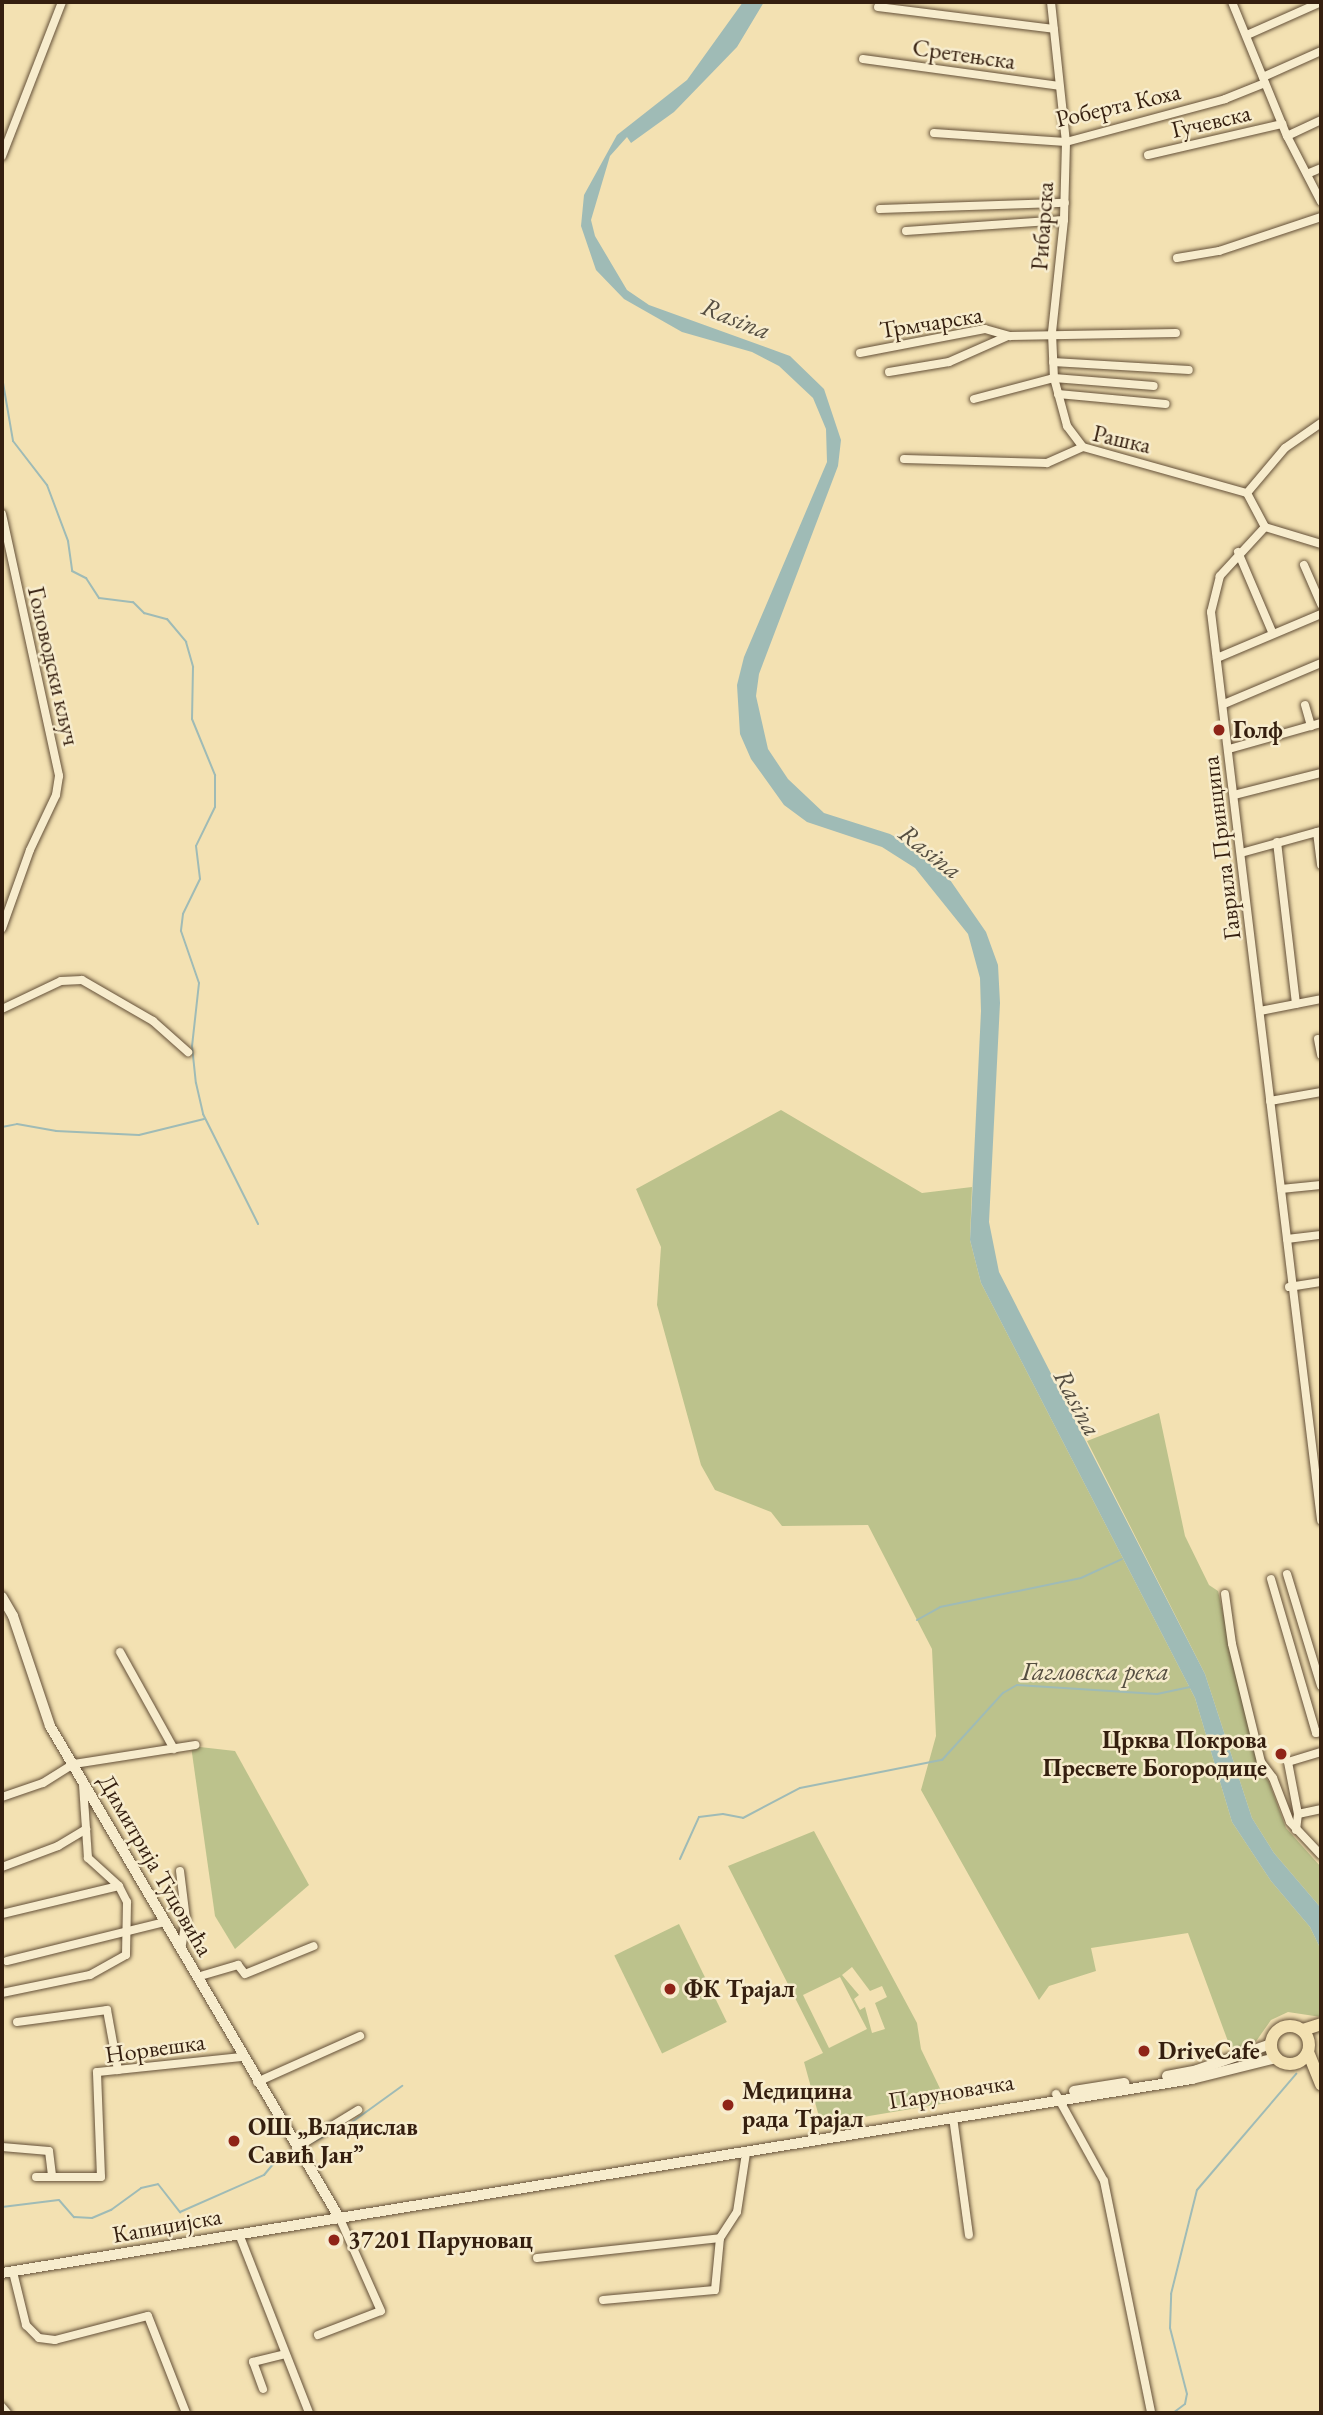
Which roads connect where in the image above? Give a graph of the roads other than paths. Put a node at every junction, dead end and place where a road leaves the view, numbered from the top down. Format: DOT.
graph roads {
  1 [pos="62,2"];
  2 [pos="1051,2"];
  3 [pos="1232,2"];
  4 [pos="1321,2"];
  5 [pos="878,7"];
  6 [pos="1054,29"];
  7 [pos="1247,35"];
  8 [pos="1321,51"];
  9 [pos="863,59"];
  10 [pos="1264,80"];
  11 [pos="1059,86"];
  12 [pos="1321,120"];
  13 [pos="1282,124"];
  14 [pos="934,133"];
  15 [pos="1287,136"];
  16 [pos="1066,142"];
  17 [pos="1148,155"];
  18 [pos="2,156"];
  19 [pos="1321,168"];
  20 [pos="1307,174"];
  21 [pos="1321,202"];
  22 [pos="1065,203"];
  23 [pos="880,209"];
  24 [pos="1321,217"];
  25 [pos="1064,220"];
  26 [pos="905,231"];
  27 [pos="1177,258"];
  28 [pos="1052,333"];
  29 [pos="1176,333"];
  30 [pos="1008,336"];
  31 [pos="860,353"];
  32 [pos="1053,362"];
  33 [pos="1189,370"];
  34 [pos="889,372"];
  35 [pos="1054,378"];
  36 [pos="1154,387"];
  37 [pos="1058,394"];
  38 [pos="974,399"];
  39 [pos="1166,404"];
  40 [pos="1321,424"];
  41 [pos="1083,447"];
  42 [pos="904,459"];
  43 [pos="1247,493"];
  44 [pos="2,514"];
  45 [pos="1265,527"];
  46 [pos="1321,544"];
  47 [pos="1238,552"];
  48 [pos="1304,565"];
  49 [pos="1321,604"];
  50 [pos="1321,614"];
  51 [pos="1273,634"];
  52 [pos="1217,658"];
  53 [pos="1321,663"];
  54 [pos="1224,704"];
  55 [pos="1305,705"];
  56 [pos="1321,723"];
  57 [pos="1311,726"];
  58 [pos="1229,749"];
  59 [pos="1321,773"];
  60 [pos="1234,795"];
  61 [pos="1319,832"];
  62 [pos="1277,842"];
  63 [pos="1241,853"];
  64 [pos="1321,865"];
  65 [pos="2,928"];
  66 [pos="1321,999"];
  67 [pos="1296,1004"];
  68 [pos="2,1009"];
  69 [pos="1260,1011"];
  70 [pos="1318,1039"];
  71 [pos="188,1052"];
  72 [pos="1321,1055"];
  73 [pos="1321,1092"];
  74 [pos="1270,1101"];
  75 [pos="1321,1185"];
  76 [pos="1281,1189"];
  77 [pos="1321,1235"];
  78 [pos="1287,1239"];
  79 [pos="1321,1282"];
  80 [pos="1289,1287"];
  81 [pos="1311,1445"];
  82 [pos="1321,1446"];
  83 [pos="1319,1484"];
  84 [pos="1321,1520"];
  85 [pos="1287,1574"];
  86 [pos="1271,1579"];
  87 [pos="1225,1594"];
  88 [pos="2,1597"];
  89 [pos="120,1652"];
  90 [pos="1321,1686"];
  91 [pos="1321,1732"];
  92 [pos="197,1745"];
  93 [pos="174,1749"];
  94 [pos="1321,1752"];
  95 [pos="74,1764"];
  96 [pos="83,1780"];
  97 [pos="2,1797"];
  98 [pos="1321,1809"];
  99 [pos="1298,1814"];
  100 [pos="86,1829"];
  101 [pos="1296,1830"];
  102 [pos="1321,1855"];
  103 [pos="2,1867"];
  104 [pos="180,1871"];
  105 [pos="119,1885"];
  106 [pos="2,1914"];
  107 [pos="166,1922"];
  108 [pos="126,1934"];
  109 [pos="314,1946"];
  110 [pos="181,1951"];
  111 [pos="6,1961"];
  112 [pos="197,1977"];
  113 [pos="2,1993"];
  114 [pos="17,2022"];
  115 [pos="1321,2024"];
  116 [pos="1303,2030"];
  117 [pos="1321,2032"];
  118 [pos="360,2036"];
  119 [pos="1271,2044"];
  120 [pos="1309,2047"];
  121 [pos="242,2057"];
  122 [pos="1276,2058"];
  123 [pos="1296,2063"];
  124 [pos="118,2070"];
  125 [pos="1319,2080"];
  126 [pos="257,2082"];
  127 [pos="1057,2098"];
  128 [pos="358,2110"];
  129 [pos="953,2117"];
  130 [pos="295,2146"];
  131 [pos="2,2147"];
  132 [pos="746,2153"];
  133 [pos="52,2176"];
  134 [pos="36,2177"];
  135 [pos="486,2193"];
  136 [pos="340,2219"];
  137 [pos="239,2234"];
  138 [pos="969,2235"];
  139 [pos="720,2238"];
  140 [pos="537,2258"];
  141 [pos="7,2273"];
  142 [pos="603,2300"];
  143 [pos="318,2335"];
  144 [pos="284,2354"];
  145 [pos="263,2389"];
  146 [pos="2,2407"];
  147 [pos="7,2413"];
  148 [pos="186,2413"];
  149 [pos="309,2413"];
  150 [pos="1151,2413"];
  1 -- 18 [label="street"];
  2 -- 6 [label="street, Рибарска"];
  3 -- 7 [label="street"];
  4 -- 7 [label="street"];
  5 -- 6 [label="street"];
  6 -- 11 [label="street, Рибарска"];
  7 -- 10 [label="street"];
  8 -- 10 [label="street, Роберта Коха"];
  9 -- 11 [label="street, Сретењска"];
  10 -- 13 [label="street"];
  10 -- 16 [label="street, Роберта Коха"];
  11 -- 16 [label="street, Рибарска"];
  12 -- 15 [label="street"];
  13 -- 15 [label="street"];
  13 -- 17 [label="street, Гучевска"];
  14 -- 16 [label="street, Роберта Коха"];
  15 -- 20 [label="street"];
  16 -- 22 [label="street, Рибарска"];
  19 -- 20 [label="street"];
  20 -- 21 [label="street"];
  22 -- 23 [label="street"];
  22 -- 25 [label="street, Рибарска"];
  24 -- 27 [label="street"];
  25 -- 26 [label="street"];
  25 -- 28 [label="street, Рибарска"];
  28 -- 29 [label="street, Трмчарска"];
  28 -- 30 [label="street, Трмчарска"];
  28 -- 32 [label="street, Рибарска"];
  30 -- 31 [label="street, Трмчарска"];
  30 -- 34 [label="street, Трмчарска"];
  32 -- 33 [label="street"];
  32 -- 35 [label="street, Рибарска"];
  35 -- 36 [label="street"];
  35 -- 37 [label="street, Рибарска"];
  35 -- 38 [label="street"];
  37 -- 39 [label="street"];
  37 -- 41 [label="street, Рибарска"];
  40 -- 43 [label="street"];
  41 -- 42 [label="street, Рашка"];
  41 -- 43 [label="street, Рашка"];
  43 -- 45 [label="street"];
  44 -- 65 [label="street, Головодски кључ"];
  45 -- 46 [label="street"];
  45 -- 47 [label="street, Гаврила Принципа"];
  47 -- 51 [label="street"];
  47 -- 52 [label="street, Гаврила Принципа"];
  48 -- 49 [label="street"];
  50 -- 51 [label="street"];
  51 -- 52 [label="street"];
  52 -- 54 [label="street, Гаврила Принципа"];
  53 -- 54 [label="street"];
  54 -- 58 [label="street, Гаврила Принципа"];
  55 -- 57 [label="street"];
  56 -- 57 [label="street"];
  57 -- 58 [label="street"];
  58 -- 60 [label="street, Гаврила Принципа"];
  59 -- 60 [label="street"];
  60 -- 63 [label="street, Гаврила Принципа"];
  61 -- 62 [label="street"];
  61 -- 64 [label="street"];
  62 -- 63 [label="street"];
  62 -- 67 [label="street"];
  63 -- 69 [label="street, Гаврила Принципа"];
  66 -- 67 [label="street"];
  67 -- 69 [label="street"];
  68 -- 71 [label="street"];
  69 -- 74 [label="street, Гаврила Принципа"];
  70 -- 72 [label="street"];
  73 -- 74 [label="street"];
  74 -- 76 [label="street, Гаврила Принципа"];
  75 -- 76 [label="street"];
  76 -- 78 [label="street, Гаврила Принципа"];
  77 -- 78 [label="street"];
  78 -- 80 [label="street, Гаврила Принципа"];
  79 -- 80 [label="street"];
  80 -- 81 [label="street, Гаврила Принципа"];
  81 -- 82 [label="street"];
  81 -- 83 [label="street, Гаврила Принципа"];
  83 -- 84 [label="street, Гаврила Принципа"];
  85 -- 90 [label="street"];
  86 -- 91 [label="street"];
  87 -- 101 [label="street"];
  88 -- 95 [label="street, Димитрија Туцовића"];
  89 -- 93 [label="street"];
  92 -- 93 [label="street"];
  93 -- 95 [label="street"];
  94 -- 99 [label="street"];
  95 -- 96 [label="street, Димитрија Туцовића"];
  95 -- 97 [label="street"];
  96 -- 100 [label="street"];
  96 -- 107 [label="street, Димитрија Туцовића"];
  98 -- 99 [label="street"];
  99 -- 101 [label="street"];
  100 -- 103 [label="street"];
  100 -- 105 [label="street"];
  101 -- 102 [label="street"];
  104 -- 110 [label="street"];
  105 -- 106 [label="street"];
  105 -- 108 [label="street"];
  107 -- 108 [label="street"];
  107 -- 110 [label="street, Димитрија Туцовића"];
  108 -- 111 [label="street"];
  108 -- 113 [label="street"];
  109 -- 112 [label="street"];
  110 -- 112 [label="street, Димитрија Туцовића"];
  112 -- 121 [label="street, Димитрија Туцовића"];
  114 -- 124 [label="street"];
  115 -- 116 [label="main road"];
  116 -- 119 [label="main road"];
  116 -- 120 [label="main road"];
  117 -- 120 [label="main road"];
  118 -- 126 [label="street"];
  119 -- 122 [label="main road"];
  119 -- 127 [label="main road, Паруновачка"];
  120 -- 123 [label="main road"];
  120 -- 125 [label="main road"];
  121 -- 124 [label="street, Норвешка"];
  121 -- 126 [label="street, Димитрија Туцовића"];
  122 -- 123 [label="main road"];
  122 -- 127 [label="main road, Паруновачка"];
  123 -- 125 [label="main road"];
  124 -- 133 [label="street, Норвешка"];
  126 -- 130 [label="street, Димитрија Туцовића"];
  127 -- 129 [label="main road, Паруновачка"];
  127 -- 135 [label="main road, Паруновачка"];
  127 -- 150 [label="street"];
  128 -- 130 [label="street"];
  129 -- 132 [label="main road, Паруновачка"];
  129 -- 138 [label="street"];
  130 -- 136 [label="street, Димитрија Туцовића"];
  131 -- 133 [label="street"];
  132 -- 135 [label="main road, Паруновачка"];
  132 -- 139 [label="street"];
  133 -- 134 [label="street, Норвешка"];
  135 -- 136 [label="main road, Паруновачка"];
  136 -- 137 [label="main road, Капиџијска"];
  136 -- 143 [label="street"];
  137 -- 141 [label="main road, Капиџијска"];
  137 -- 144 [label="street"];
  139 -- 140 [label="street"];
  139 -- 142 [label="street"];
  141 -- 148 [label="street"];
  144 -- 145 [label="street"];
  144 -- 149 [label="street"];
  146 -- 147 [label="street"];
}
